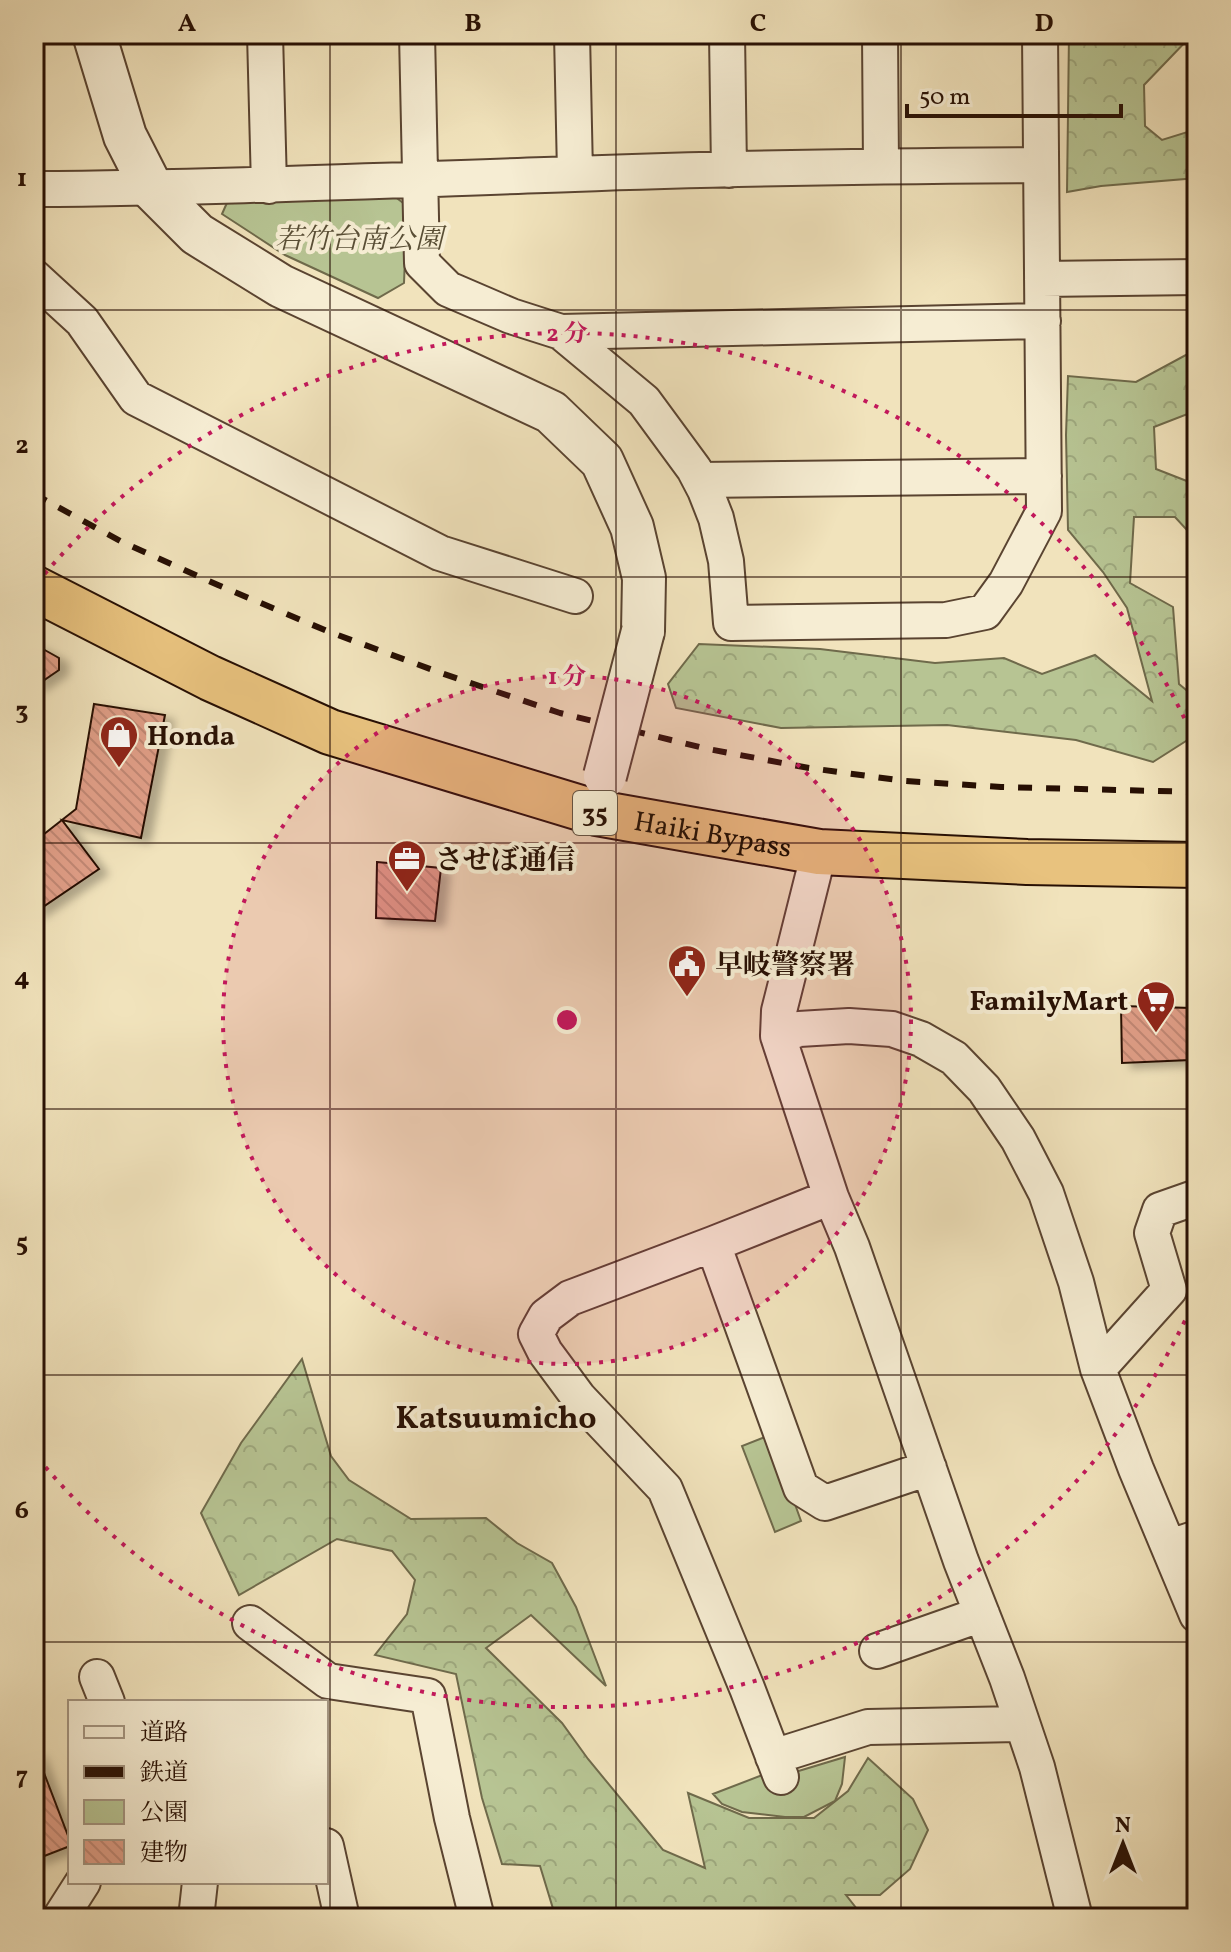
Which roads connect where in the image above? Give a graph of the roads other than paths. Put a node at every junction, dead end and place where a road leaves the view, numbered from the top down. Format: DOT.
graph roads {
  1 [pos="94,34"];
  2 [pos="265,34"];
  3 [pos="417,34"];
  4 [pos="572,34"];
  5 [pos="727,34"];
  6 [pos="880,34"];
  7 [pos="1040,34"];
  8 [pos="1041,165"];
  9 [pos="881,166"];
  10 [pos="729,170"];
  11 [pos="575,173"];
  12 [pos="421,180"];
  13 [pos="269,186"];
  14 [pos="34,189"];
  15 [pos="152,189"];
  16 [pos="34,277"];
  17 [pos="1197,277"];
  18 [pos="1042,279"];
  19 [pos="1043,321"];
  20 [pos="561,332"];
  21 [pos="1044,476"];
  22 [pos="700,480"];
  23 [pos="34,588"];
  24 [pos="575,596"];
  25 [pos="601,795"];
  26 [pos="819,852"];
  27 [pos="1197,865"];
  28 [pos="778,1036"];
  29 [pos="831,1197"];
  30 [pos="1197,1197"];
  31 [pos="713,1244"];
  32 [pos="1098,1369"];
  33 [pos="929,1468"];
  34 [pos="1183,1542"];
  35 [pos="982,1614"];
  36 [pos="1197,1615"];
  37 [pos="250,1623"];
  38 [pos="877,1651"];
  39 [pos="1022,1724"];
  40 [pos="328,1855"];
  41 [pos="82,1884"];
  42 [pos="200,1884"];
  43 [pos="60,1918"];
  44 [pos="196,1918"];
  45 [pos="342,1918"];
  46 [pos="477,1918"];
  47 [pos="1075,1918"];
  1 -- 15 [label="street"];
  2 -- 13 [label="street"];
  3 -- 12 [label="street"];
  4 -- 11 [label="street"];
  5 -- 10 [label="street"];
  6 -- 9 [label="street"];
  7 -- 8 [label="street"];
  8 -- 9 [label="street"];
  8 -- 18 [label="street"];
  9 -- 10 [label="street"];
  10 -- 11 [label="street"];
  11 -- 12 [label="street"];
  12 -- 13 [label="street"];
  12 -- 20 [label="street"];
  13 -- 15 [label="street"];
  14 -- 15 [label="street"];
  15 -- 25 [label="street, bridge"];
  16 -- 24 [label="street"];
  17 -- 18 [label="street"];
  18 -- 19 [label="street"];
  19 -- 20 [label="street"];
  19 -- 21 [label="street"];
  20 -- 22 [label="street"];
  21 -- 22 [label="street"];
  21 -- 22 [label="street"];
  23 -- 25 [label="highway, Haiki Bypass / 35"];
  25 -- 26 [label="highway, Haiki Bypass / 35"];
  26 -- 27 [label="highway, Haiki Bypass / 35"];
  26 -- 28 [label="street"];
  28 -- 29 [label="street"];
  28 -- 32 [label="street"];
  29 -- 31 [label="street"];
  29 -- 33 [label="street"];
  30 -- 32 [label="street"];
  31 -- 33 [label="street"];
  31 -- 39 [label="street"];
  32 -- 34 [label="street"];
  33 -- 35 [label="street"];
  34 -- 36 [label="street"];
  35 -- 38 [label="street"];
  35 -- 39 [label="street"];
  37 -- 46 [label="street"];
  39 -- 47 [label="street"];
  40 -- 45 [label="street"];
  41 -- 43 [label="street"];
  42 -- 44 [label="street"];
}
